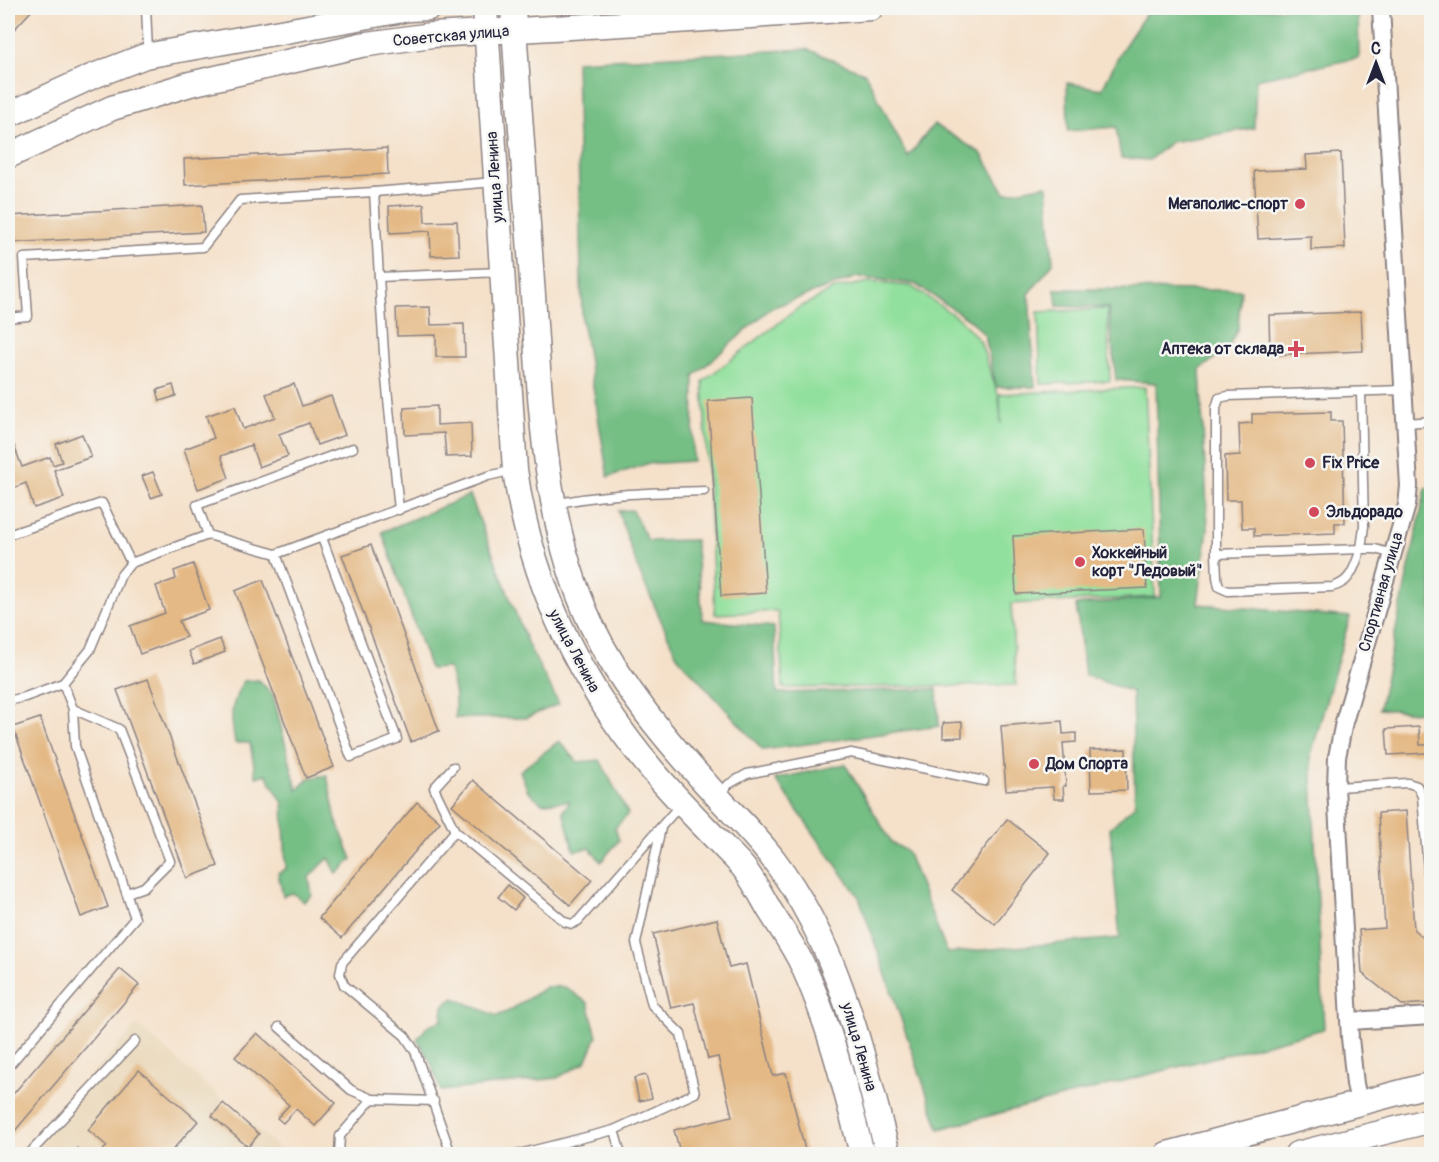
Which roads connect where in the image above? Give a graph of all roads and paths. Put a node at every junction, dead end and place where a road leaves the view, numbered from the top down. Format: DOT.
graph roads {
  1 [pos="146,8"];
  2 [pos="429,8"];
  3 [pos="484,8"];
  4 [pos="871,8"];
  5 [pos="1381,8"];
  6 [pos="514,19"];
  7 [pos="486,32"];
  8 [pos="149,56"];
  9 [pos="61,90"];
  10 [pos="8,116"];
  11 [pos="77,124"];
  12 [pos="8,156"];
  13 [pos="496,182"];
  14 [pos="374,192"];
  15 [pos="502,272"];
  16 [pos="379,277"];
  17 [pos="8,318"];
  18 [pos="539,381"];
  19 [pos="508,382"];
  20 [pos="1404,390"];
  21 [pos="1361,392"];
  22 [pos="1431,421"];
  23 [pos="1406,423"];
  24 [pos="353,448"];
  25 [pos="515,470"];
  26 [pos="704,491"];
  27 [pos="554,504"];
  28 [pos="399,510"];
  29 [pos="8,535"];
  30 [pos="208,535"];
  31 [pos="322,538"];
  32 [pos="1360,549"];
  33 [pos="276,554"];
  34 [pos="1216,554"];
  35 [pos="1393,554"];
  36 [pos="131,563"];
  37 [pos="63,683"];
  38 [pos="8,701"];
  39 [pos="73,709"];
  40 [pos="453,767"];
  41 [pos="984,781"];
  42 [pos="1336,787"];
  43 [pos="716,796"];
  44 [pos="682,802"];
  45 [pos="662,824"];
  46 [pos="1428,827"];
  47 [pos="455,831"];
  48 [pos="767,851"];
  49 [pos="745,870"];
  50 [pos="127,893"];
  51 [pos="1431,920"];
  52 [pos="1431,1016"];
  53 [pos="1350,1021"];
  54 [pos="279,1027"];
  55 [pos="135,1041"];
  56 [pos="8,1067"];
  57 [pos="1431,1084"];
  58 [pos="372,1099"];
  59 [pos="434,1101"];
  60 [pos="1359,1102"];
  61 [pos="1333,1109"];
  62 [pos="1431,1120"];
  63 [pos="614,1130"];
  64 [pos="1343,1142"];
  65 [pos="29,1155"];
  66 [pos="339,1155"];
  67 [pos="451,1155"];
  68 [pos="519,1155"];
  69 [pos="621,1155"];
  70 [pos="862,1155"];
  71 [pos="888,1155"];
  72 [pos="1167,1155"];
  73 [pos="1297,1155"];
  1 -- 8 [label="lane"];
  2 -- 8 [label="street, Советская улица"];
  3 -- 7 [label="street, улица Ленина"];
  4 -- 6 [label="street, Советская улица"];
  5 -- 20 [label="street, Спортивная улица"];
  6 -- 7 [label="street, Советская улица"];
  6 -- 18 [label="street, улица Ленина"];
  7 -- 11 [label="street, Советская улица"];
  7 -- 13 [label="street, улица Ленина"];
  8 -- 9 [label="street, Советская улица"];
  9 -- 10 [label="street, Советская улица"];
  9 -- 11 [label="street"];
  11 -- 12 [label="street, Советская улица"];
  13 -- 14 [label="lane"];
  13 -- 15 [label="street, улица Ленина"];
  14 -- 16 [label="lane"];
  14 -- 17 [label="lane"];
  15 -- 16 [label="lane"];
  15 -- 19 [label="street, улица Ленина"];
  16 -- 28 [label="lane"];
  18 -- 19 [label="street"];
  18 -- 27 [label="street, улица Ленина"];
  19 -- 25 [label="street, улица Ленина"];
  20 -- 21 [label="lane"];
  20 -- 23 [label="street, Спортивная улица"];
  21 -- 32 [label="lane"];
  21 -- 34 [label="lane"];
  22 -- 23 [label="lane"];
  23 -- 35 [label="street, Спортивная улица"];
  24 -- 30 [label="lane"];
  25 -- 28 [label="lane"];
  25 -- 44 [label="street, улица Ленина"];
  26 -- 27 [label="lane"];
  27 -- 43 [label="street, улица Ленина"];
  28 -- 31 [label="lane"];
  29 -- 36 [label="lane"];
  30 -- 33 [label="lane"];
  30 -- 36 [label="lane"];
  31 -- 33 [label="lane"];
  31 -- 33 [label="lane"];
  32 -- 34 [label="lane"];
  32 -- 34 [label="lane"];
  32 -- 35 [label="lane"];
  35 -- 42 [label="street, Спортивная улица"];
  36 -- 37 [label="lane"];
  37 -- 38 [label="lane"];
  37 -- 39 [label="lane"];
  39 -- 50 [label="lane"];
  39 -- 50 [label="lane"];
  40 -- 47 [label="lane"];
  41 -- 43 [label="lane"];
  42 -- 46 [label="lane"];
  42 -- 53 [label="street, Спортивная улица"];
  43 -- 48 [label="street, улица Ленина"];
  44 -- 45 [label="lane"];
  44 -- 49 [label="street, улица Ленина"];
  45 -- 47 [label="lane"];
  45 -- 63 [label="lane"];
  46 -- 51 [label="lane"];
  47 -- 59 [label="lane"];
  48 -- 49 [label="street"];
  48 -- 71 [label="street, улица Ленина"];
  49 -- 70 [label="street, улица Ленина"];
  50 -- 56 [label="lane"];
  52 -- 53 [label="street"];
  53 -- 60 [label="street, Спортивная улица"];
  54 -- 58 [label="lane"];
  55 -- 65 [label="lane"];
  57 -- 60 [label="street"];
  58 -- 59 [label="lane"];
  58 -- 66 [label="lane"];
  59 -- 67 [label="lane"];
  60 -- 61 [label="street"];
  61 -- 64 [label="street"];
  61 -- 72 [label="street"];
  62 -- 64 [label="street"];
  63 -- 68 [label="lane"];
  63 -- 69 [label="lane"];
  64 -- 73 [label="street"];
}
